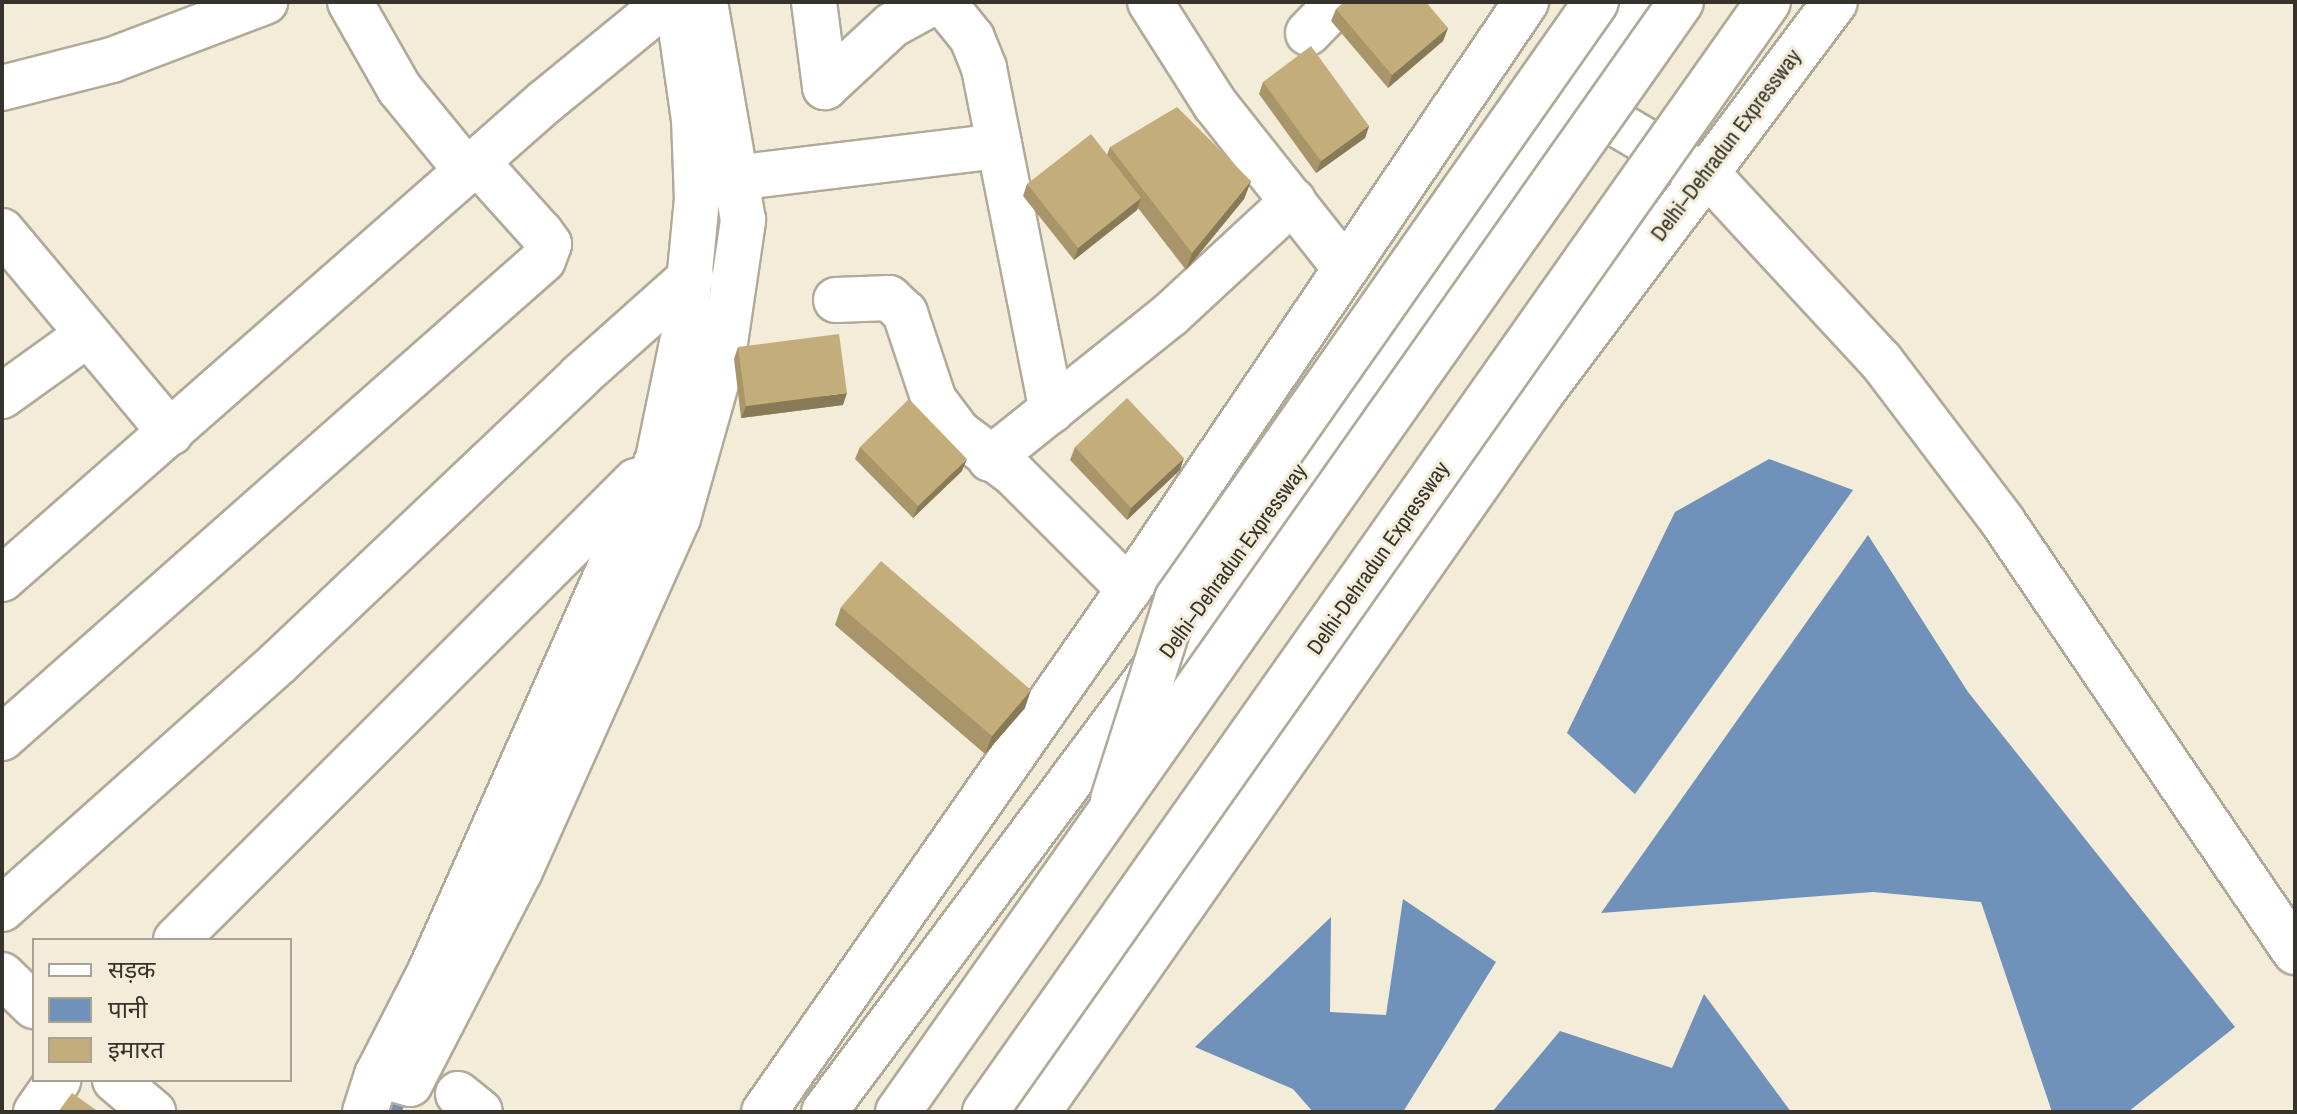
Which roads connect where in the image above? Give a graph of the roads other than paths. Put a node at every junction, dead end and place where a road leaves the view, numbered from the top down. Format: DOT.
graph roads {
  1 [pos="265,2"];
  2 [pos="350,2"];
  3 [pos="667,2"];
  4 [pos="677,2"];
  5 [pos="705,2"];
  6 [pos="814,2"];
  7 [pos="934,2"];
  8 [pos="943,2"];
  9 [pos="1150,2"];
  10 [pos="1338,2"];
  11 [pos="1526,2"];
  12 [pos="1596,2"];
  13 [pos="1631,2"];
  14 [pos="1681,2"];
  15 [pos="1768,2"];
  16 [pos="1835,2"];
  17 [pos="1308,33"];
  18 [pos="2,88"];
  19 [pos="1566,94"];
  20 [pos="999,146"];
  21 [pos="472,167"];
  22 [pos="759,175"];
  23 [pos="1703,176"];
  24 [pos="1293,201"];
  25 [pos="2,231"];
  26 [pos="1345,268"];
  27 [pos="691,277"];
  28 [pos="836,300"];
  29 [pos="87,335"];
  30 [pos="2,396"];
  31 [pos="1052,410"];
  32 [pos="171,433"];
  33 [pos="990,459"];
  34 [pos="674,465"];
  35 [pos="2,579"];
  36 [pos="1129,589"];
  37 [pos="2,738"];
  38 [pos="1106,822"];
  39 [pos="2,909"];
  40 [pos="178,938"];
  41 [pos="2295,952"];
  42 [pos="2,975"];
  43 [pos="32,1004"];
  44 [pos="57,1082"];
  45 [pos="117,1082"];
  46 [pos="385,1088"];
  47 [pos="36,1112"];
  48 [pos="153,1112"];
  49 [pos="764,1112"];
  50 [pos="824,1112"];
  51 [pos="898,1112"];
  52 [pos="985,1112"];
  53 [pos="1038,1112"];
  1 -- 18 [label="main road"];
  2 -- 21 [label="main road"];
  3 -- 21 [label="main road"];
  4 -- 27 [label="main road"];
  5 -- 34 [label="main road"];
  6 -- 7 [label="main road"];
  8 -- 20 [label="main road"];
  9 -- 24 [label="main road"];
  10 -- 17 [label="main road"];
  11 -- 26 [label="main road"];
  12 -- 38 [label="main road, bridge"];
  13 -- 19 [label="main road, Delhi–Dehradun Expressway"];
  14 -- 38 [label="main road, bridge"];
  15 -- 52 [label="main road, Delhi-Dehradun Expressway, bridge"];
  16 -- 23 [label="main road, Delhi–Dehradun Expressway"];
  19 -- 23 [label="main road"];
  19 -- 50 [label="main road, Delhi–Dehradun Expressway"];
  20 -- 22 [label="main road"];
  20 -- 31 [label="main road"];
  21 -- 32 [label="main road"];
  21 -- 37 [label="main road"];
  23 -- 41 [label="main road"];
  23 -- 53 [label="main road, Delhi–Dehradun Expressway"];
  24 -- 26 [label="main road"];
  24 -- 31 [label="main road"];
  25 -- 29 [label="main road"];
  26 -- 36 [label="main road"];
  27 -- 34 [label="main road"];
  27 -- 39 [label="main road"];
  28 -- 33 [label="main road"];
  29 -- 30 [label="main road"];
  29 -- 32 [label="main road"];
  31 -- 33 [label="main road"];
  32 -- 35 [label="main road"];
  33 -- 36 [label="main road"];
  34 -- 40 [label="main road"];
  34 -- 46 [label="main road"];
  36 -- 49 [label="main road"];
  38 -- 51 [label="main road, bridge"];
  42 -- 43 [label="main road"];
  44 -- 47 [label="main road"];
  45 -- 48 [label="main road"];
}
